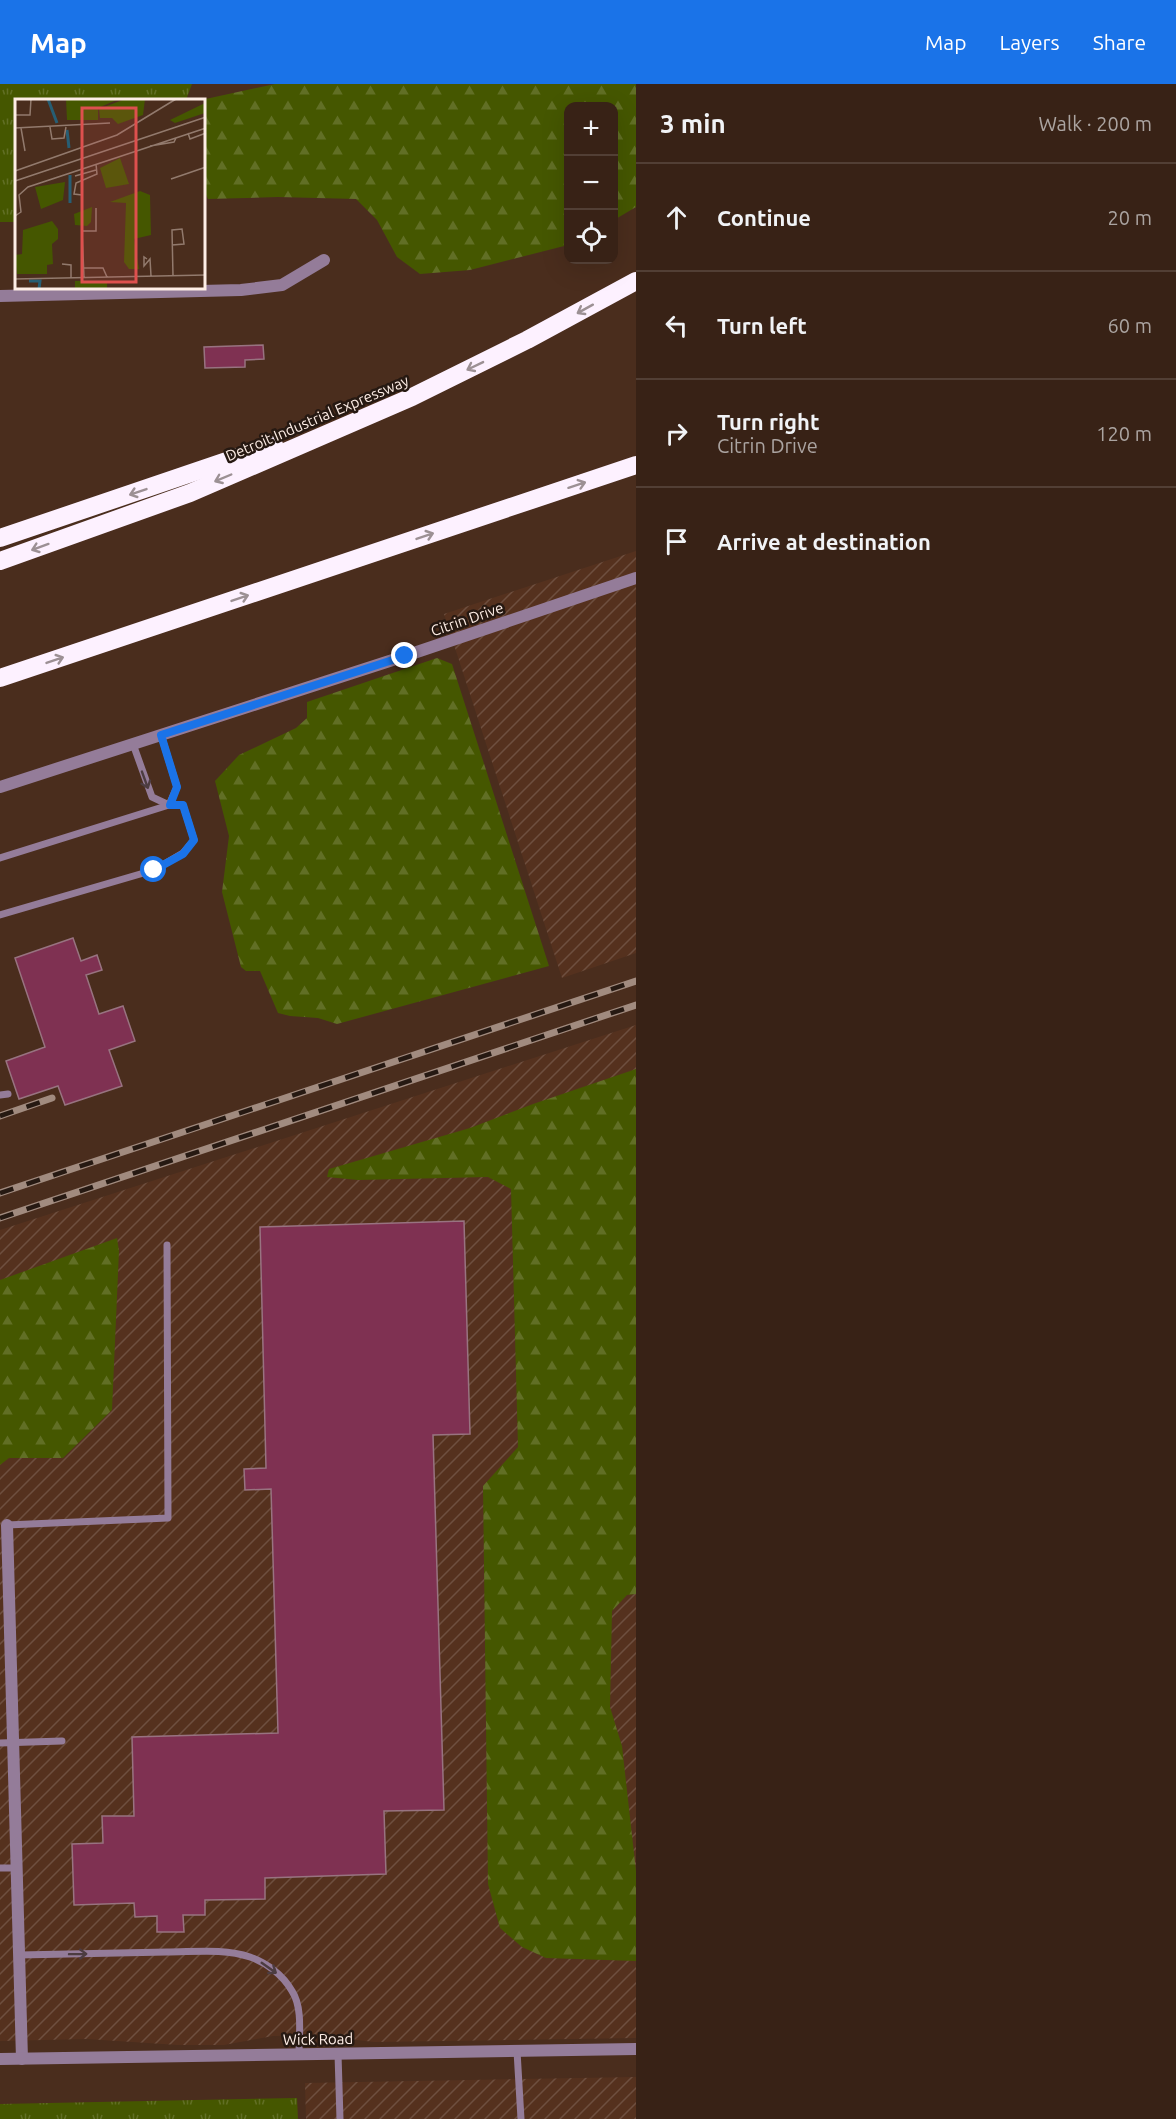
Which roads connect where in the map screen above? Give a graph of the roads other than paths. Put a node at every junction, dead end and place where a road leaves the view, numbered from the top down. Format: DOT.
graph roads {
  1 [pos="324,260"];
  2 [pos="636,281"];
  3 [pos="0,296"];
  4 [pos="412,397"];
  5 [pos="636,465"];
  6 [pos="0,538"];
  7 [pos="0,561"];
  8 [pos="636,578"];
  9 [pos="0,678"];
  10 [pos="161,735"];
  11 [pos="133,744"];
  12 [pos="0,787"];
  13 [pos="170,805"];
  14 [pos="0,858"];
  15 [pos="0,915"];
  16 [pos="167,1245"];
  17 [pos="7,1525"];
  18 [pos="6,1648"];
  19 [pos="62,1741"];
  20 [pos="0,1743"];
  21 [pos="14,1743"];
  22 [pos="0,1868"];
  23 [pos="17,1868"];
  24 [pos="20,1955"];
  25 [pos="636,2049"];
  26 [pos="517,2051"];
  27 [pos="299,2054"];
  28 [pos="338,2054"];
  29 [pos="22,2059"];
  30 [pos="0,2060"];
  31 [pos="340,2119"];
  32 [pos="521,2119"];
  1 -- 3 [label="street"];
  2 -- 4 [label="highway, Detroit Industrial Expressway, one-way"];
  4 -- 6 [label="highway, one-way"];
  4 -- 7 [label="highway, Detroit Industrial Expressway, one-way"];
  9 -- 5 [label="highway, one-way"];
  8 -- 10 [label="street, Citrin Drive"];
  10 -- 11 [label="street, Citrin Drive"];
  10 -- 13 [label="lane"];
  11 -- 12 [label="street, Citrin Drive"];
  11 -- 13 [label="lane, one-way"];
  13 -- 14 [label="lane"];
  13 -- 15 [label="lane"];
  16 -- 17 [label="lane"];
  17 -- 18 [label="street"];
  18 -- 21 [label="street"];
  19 -- 21 [label="lane"];
  20 -- 21 [label="lane"];
  21 -- 23 [label="street"];
  22 -- 23 [label="lane"];
  23 -- 24 [label="street"];
  24 -- 27 [label="lane, one-way"];
  24 -- 29 [label="street"];
  25 -- 26 [label="street, Wick Road"];
  26 -- 28 [label="street, Wick Road"];
  26 -- 32 [label="lane"];
  27 -- 28 [label="street, Wick Road"];
  27 -- 29 [label="street, Wick Road"];
  28 -- 31 [label="lane"];
  29 -- 30 [label="street, Wick Road"];
}
